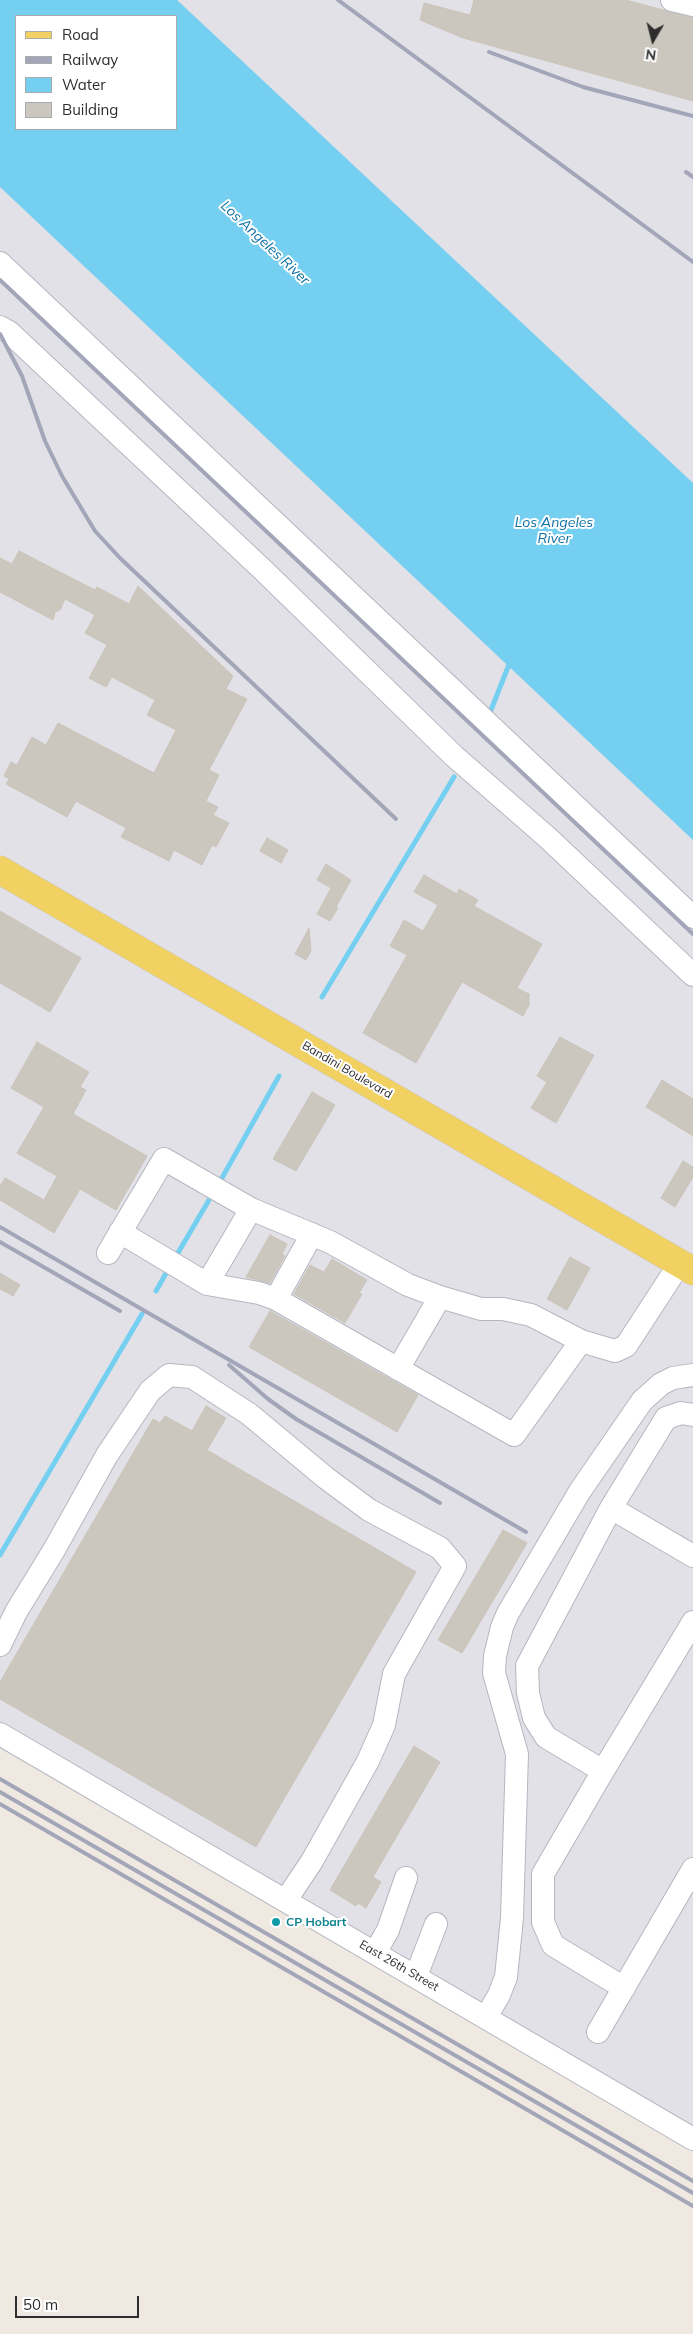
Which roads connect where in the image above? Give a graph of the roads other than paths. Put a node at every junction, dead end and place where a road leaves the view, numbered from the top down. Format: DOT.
graph roads {
  1 [pos="672,0"];
  2 [pos="693,5"];
  3 [pos="0,263"];
  4 [pos="0,327"];
  5 [pos="0,870"];
  6 [pos="693,916"];
  7 [pos="693,975"];
  8 [pos="251,1209"];
  9 [pos="120,1232"];
  10 [pos="312,1234"];
  11 [pos="108,1253"];
  12 [pos="686,1267"];
  13 [pos="207,1284"];
  14 [pos="440,1297"];
  15 [pos="276,1299"];
  16 [pos="581,1341"];
  17 [pos="398,1369"];
  18 [pos="693,1375"];
  19 [pos="693,1415"];
  20 [pos="611,1508"];
  21 [pos="693,1556"];
  22 [pos="693,1622"];
  23 [pos="0,1645"];
  24 [pos="0,1734"];
  25 [pos="603,1772"];
  26 [pos="693,1870"];
  27 [pos="406,1878"];
  28 [pos="286,1900"];
  29 [pos="436,1924"];
  30 [pos="375,1953"];
  31 [pos="416,1976"];
  32 [pos="624,1988"];
  33 [pos="486,2018"];
  34 [pos="598,2032"];
  35 [pos="693,2139"];
  1 -- 2 [label="street"];
  3 -- 6 [label="street"];
  4 -- 7 [label="street"];
  5 -- 12 [label="main road, Bandini Boulevard"];
  8 -- 9 [label="street"];
  8 -- 10 [label="street"];
  8 -- 13 [label="street"];
  9 -- 11 [label="street"];
  9 -- 13 [label="street"];
  10 -- 14 [label="street"];
  10 -- 15 [label="street"];
  12 -- 16 [label="street"];
  13 -- 15 [label="street"];
  14 -- 16 [label="street"];
  14 -- 17 [label="street"];
  15 -- 17 [label="street"];
  16 -- 17 [label="street"];
  18 -- 33 [label="street"];
  19 -- 20 [label="street"];
  20 -- 21 [label="street"];
  20 -- 25 [label="street"];
  22 -- 25 [label="street"];
  23 -- 28 [label="street"];
  24 -- 28 [label="street, East 26th Street"];
  25 -- 32 [label="street"];
  26 -- 32 [label="street"];
  27 -- 30 [label="street"];
  28 -- 30 [label="street, East 26th Street"];
  29 -- 31 [label="street"];
  30 -- 31 [label="street, East 26th Street"];
  31 -- 33 [label="street, East 26th Street"];
  32 -- 34 [label="street"];
  33 -- 35 [label="street, East 26th Street"];
}
